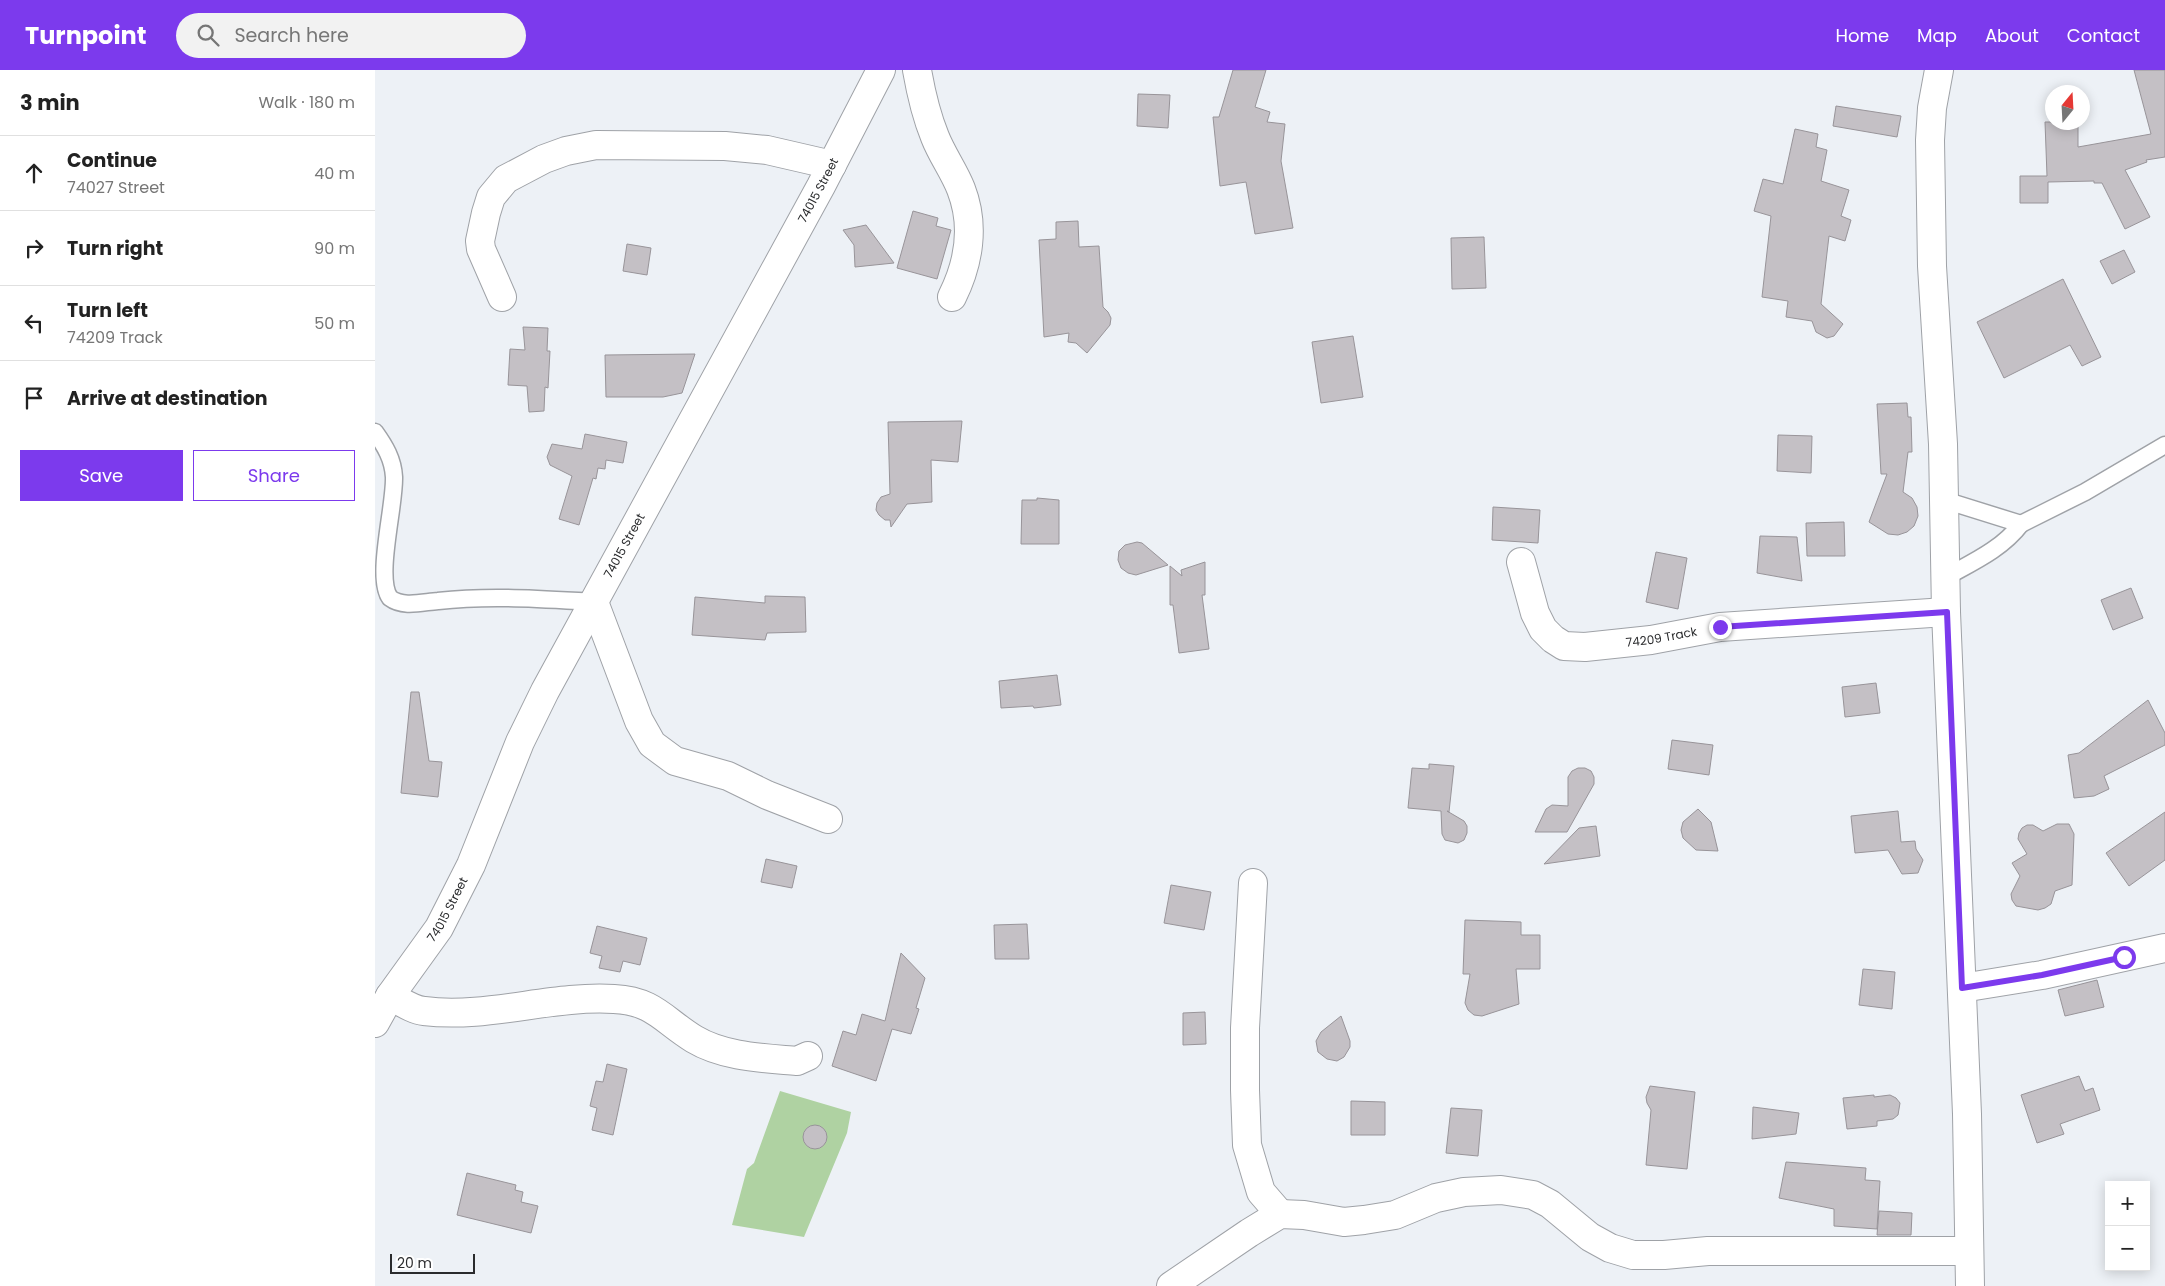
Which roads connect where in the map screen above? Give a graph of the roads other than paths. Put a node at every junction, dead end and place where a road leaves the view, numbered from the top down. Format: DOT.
graph roads {
  1 [pos="881,70"];
  2 [pos="917,70"];
  3 [pos="1939,70"];
  4 [pos="832,165"];
  5 [pos="502,297"];
  6 [pos="952,297"];
  7 [pos="375,432"];
  8 [pos="2165,444"];
  9 [pos="1944,500"];
  10 [pos="2021,524"];
  11 [pos="1521,562"];
  12 [pos="1946,578"];
  13 [pos="594,602"];
  14 [pos="1947,612"];
  15 [pos="828,819"];
  16 [pos="1253,883"];
  17 [pos="2165,948"];
  18 [pos="1962,988"];
  19 [pos="390,996"];
  20 [pos="375,1023"];
  21 [pos="808,1056"];
  22 [pos="1280,1214"];
  23 [pos="1969,1251"];
  24 [pos="1171,1286"];
  25 [pos="1970,1286"];
  1 -- 4 [label="street, 74015 Street"];
  2 -- 6 [label="street"];
  3 -- 9 [label="street"];
  4 -- 5 [label="street"];
  4 -- 13 [label="street, 74015 Street"];
  7 -- 13 [label="lane"];
  8 -- 10 [label="lane"];
  9 -- 10 [label="lane"];
  9 -- 12 [label="street"];
  10 -- 12 [label="lane"];
  11 -- 14 [label="street, 74209 Track"];
  12 -- 14 [label="street"];
  13 -- 15 [label="street"];
  13 -- 19 [label="street, 74015 Street"];
  14 -- 18 [label="street"];
  16 -- 22 [label="street"];
  17 -- 18 [label="street"];
  18 -- 23 [label="street"];
  19 -- 20 [label="street, 74015 Street"];
  19 -- 21 [label="street"];
  22 -- 23 [label="street"];
  22 -- 24 [label="street"];
  23 -- 25 [label="street"];
}
